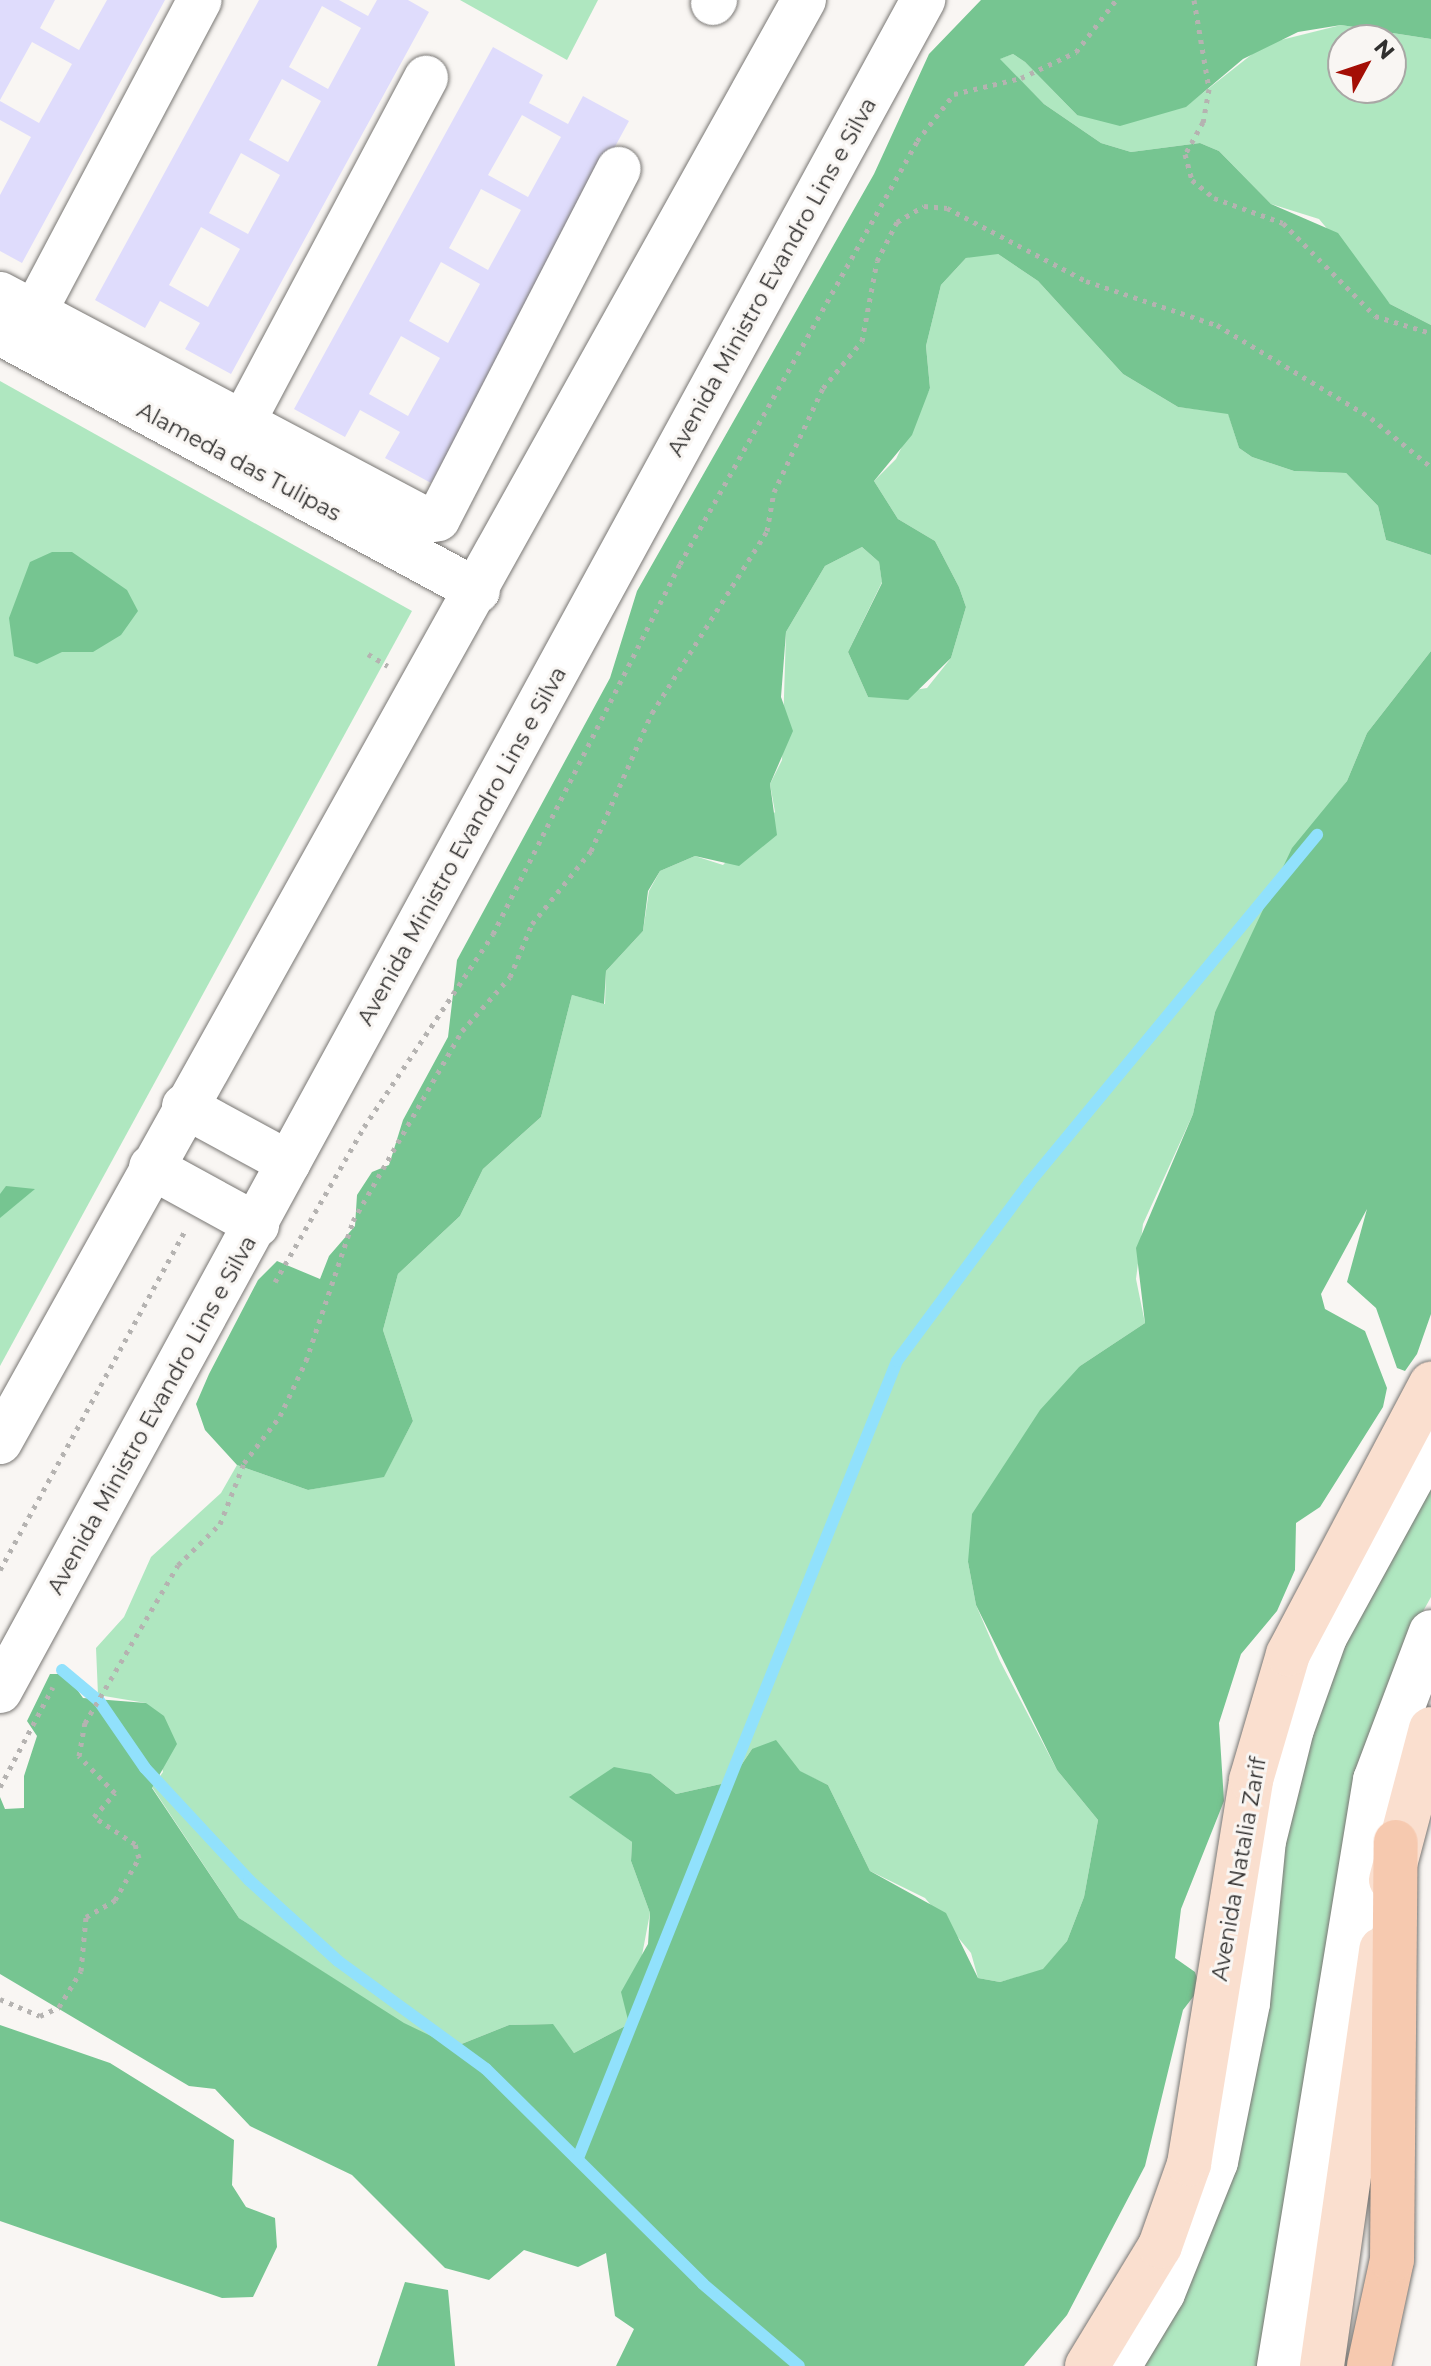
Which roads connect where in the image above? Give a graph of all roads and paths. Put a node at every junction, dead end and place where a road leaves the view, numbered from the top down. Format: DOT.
graph roads {
  1 [pos="200,0"];
  2 [pos="804,0"];
  3 [pos="923,0"];
  4 [pos="1116,0"];
  5 [pos="1194,0"];
  6 [pos="426,78"];
  7 [pos="619,169"];
  8 [pos="11,313"];
  9 [pos="1431,333"];
  10 [pos="243,422"];
  11 [pos="1431,467"];
  12 [pos="478,591"];
  13 [pos="184,1106"];
  14 [pos="289,1163"];
  15 [pos="151,1167"];
  16 [pos="203,1195"];
  17 [pos="257,1225"];
  18 [pos="269,1292"];
  19 [pos="1431,1384"];
  20 [pos="0,1442"];
  21 [pos="1431,1443"];
  22 [pos="0,1570"];
  23 [pos="1431,1632"];
  24 [pos="57,1679"];
  25 [pos="0,1691"];
  26 [pos="1431,1729"];
  27 [pos="1375,1780"];
  28 [pos="0,1787"];
  29 [pos="1396,1842"];
  30 [pos="0,1999"];
  31 [pos="1087,2366"];
  32 [pos="1119,2366"];
  33 [pos="1279,2366"];
  34 [pos="1322,2366"];
  35 [pos="1369,2366"];
  1 -- 8 [label="street"];
  2 -- 12 [label="street"];
  3 -- 14 [label="street, Avenida Ministro Evandro Lins e Silva"];
  4 -- 18 [label="path"];
  5 -- 9 [label="path"];
  6 -- 10 [label="street"];
  7 -- 10 [label="street"];
  8 -- 10 [label="street"];
  8 -- 12 [label="street, Alameda das Tulipas"];
  11 -- 30 [label="path"];
  12 -- 13 [label="street"];
  13 -- 14 [label="street"];
  13 -- 15 [label="street"];
  14 -- 17 [label="street, Avenida Ministro Evandro Lins e Silva"];
  15 -- 16 [label="street"];
  15 -- 20 [label="street"];
  16 -- 17 [label="street"];
  16 -- 22 [label="path"];
  17 -- 25 [label="street, Avenida Ministro Evandro Lins e Silva"];
  19 -- 31 [label="main road, Avenida Natalia Zarif"];
  21 -- 32 [label="street"];
  23 -- 27 [label="street"];
  24 -- 28 [label="path"];
  26 -- 29 [label="main road"];
  27 -- 29 [label="street"];
  27 -- 33 [label="street"];
  29 -- 34 [label="main road"];
  29 -- 35 [label="highway"];
}
